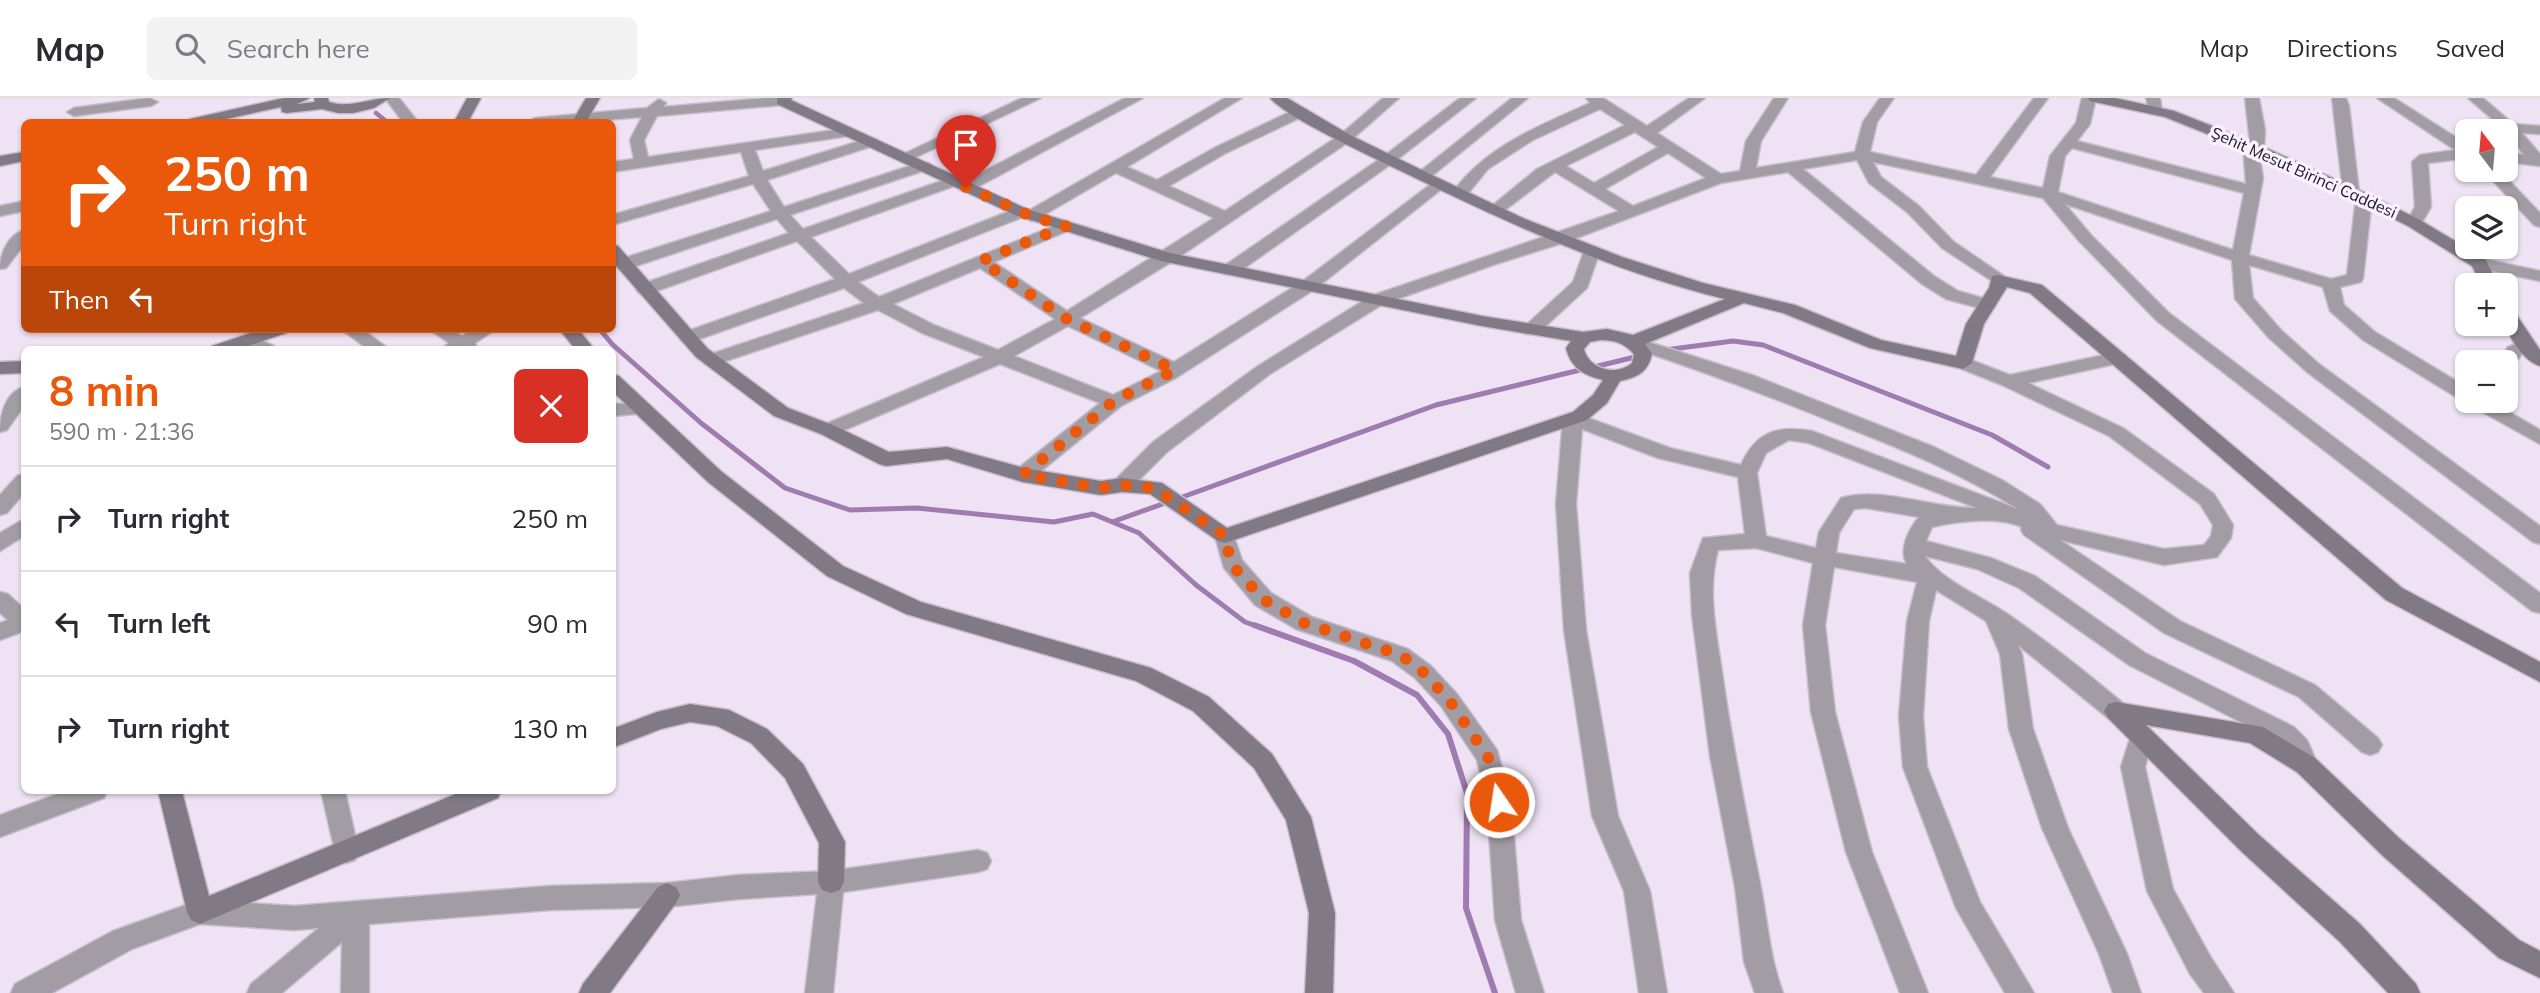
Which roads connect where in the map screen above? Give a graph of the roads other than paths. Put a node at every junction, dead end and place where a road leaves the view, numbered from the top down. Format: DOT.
graph roads {
  1 [pos="86,98"];
  2 [pos="303,98"];
  3 [pos="383,98"];
  4 [pos="392,98"];
  5 [pos="406,98"];
  6 [pos="474,98"];
  7 [pos="593,98"];
  8 [pos="664,98"];
  9 [pos="1034,98"];
  10 [pos="1136,98"];
  11 [pos="1235,98"];
  12 [pos="1277,98"];
  13 [pos="1392,98"];
  14 [pos="1469,98"];
  15 [pos="1521,98"];
  16 [pos="1698,98"];
  17 [pos="1887,98"];
  18 [pos="2041,98"];
  19 [pos="2090,98"];
  20 [pos="2095,98"];
  21 [pos="2252,98"];
  22 [pos="2339,98"];
  23 [pos="2384,98"];
  24 [pos="2475,98"];
  25 [pos="153,100"];
  26 [pos="784,100"];
  27 [pos="1775,100"];
  28 [pos="322,101"];
  29 [pos="1597,101"];
  30 [pos="1011,102"];
  31 [pos="2154,104"];
  32 [pos="351,108"];
  33 [pos="652,111"];
  34 [pos="1301,112"];
  35 [pos="243,113"];
  36 [pos="70,117"];
  37 [pos="133,119"];
  38 [pos="211,119"];
  39 [pos="358,119"];
  40 [pos="407,119"];
  41 [pos="463,119"];
  42 [pos="582,119"];
  43 [pos="589,119"];
  44 [pos="2499,119"];
  45 [pos="1642,129"];
  46 [pos="2518,129"];
  47 [pos="2540,130"];
  48 [pos="848,132"];
  49 [pos="1345,138"];
  50 [pos="2518,138"];
  51 [pos="871,142"];
  52 [pos="2068,144"];
  53 [pos="2455,144"];
  54 [pos="746,147"];
  55 [pos="1669,147"];
  56 [pos="2253,148"];
  57 [pos="2455,154"];
  58 [pos="1862,155"];
  59 [pos="905,157"];
  60 [pos="21,158"];
  61 [pos="2518,158"];
  62 [pos="1389,159"];
  63 [pos="0,161"];
  64 [pos="2539,161"];
  65 [pos="642,163"];
  66 [pos="616,166"];
  67 [pos="924,166"];
  68 [pos="1556,166"];
  69 [pos="1790,166"];
  70 [pos="1116,167"];
  71 [pos="1748,174"];
  72 [pos="1423,176"];
  73 [pos="758,178"];
  74 [pos="1718,179"];
  75 [pos="1981,180"];
  76 [pos="2502,182"];
  77 [pos="961,184"];
  78 [pos="1440,184"];
  79 [pos="1156,187"];
  80 [pos="1594,189"];
  81 [pos="2253,190"];
  82 [pos="1460,193"];
  83 [pos="2049,195"];
  84 [pos="2357,195"];
  85 [pos="21,207"];
  86 [pos="1495,210"];
  87 [pos="0,211"];
  88 [pos="781,213"];
  89 [pos="1633,213"];
  90 [pos="1026,214"];
  91 [pos="1226,218"];
  92 [pos="616,219"];
  93 [pos="2540,222"];
  94 [pos="2414,223"];
  95 [pos="1066,226"];
  96 [pos="802,236"];
  97 [pos="21,239"];
  98 [pos="1560,239"];
  99 [pos="21,240"];
  100 [pos="0,247"];
  101 [pos="1592,251"];
  102 [pos="618,257"];
  103 [pos="1167,257"];
  104 [pos="2240,257"];
  105 [pos="981,261"];
  106 [pos="2479,263"];
  107 [pos="0,264"];
  108 [pos="1230,270"];
  109 [pos="2484,273"];
  110 [pos="2540,276"];
  111 [pos="1998,280"];
  112 [pos="846,281"];
  113 [pos="2331,284"];
  114 [pos="1309,285"];
  115 [pos="645,289"];
  116 [pos="1742,298"];
  117 [pos="1377,300"];
  118 [pos="878,304"];
  119 [pos="1987,305"];
  120 [pos="1067,319"];
  121 [pos="1531,330"];
  122 [pos="2518,332"];
  123 [pos="355,333"];
  124 [pos="443,333"];
  125 [pos="482,333"];
  126 [pos="247,334"];
  127 [pos="688,337"];
  128 [pos="1584,338"];
  129 [pos="1633,342"];
  130 [pos="226,346"];
  131 [pos="263,346"];
  132 [pos="375,346"];
  133 [pos="459,346"];
  134 [pos="465,346"];
  135 [pos="2523,346"];
  136 [pos="2516,350"];
  137 [pos="998,358"];
  138 [pos="2119,358"];
  139 [pos="711,360"];
  140 [pos="2540,360"];
  141 [pos="1964,363"];
  142 [pos="21,367"];
  143 [pos="0,368"];
  144 [pos="1175,370"];
  145 [pos="1614,376"];
  146 [pos="2009,381"];
  147 [pos="616,384"];
  148 [pos="2455,387"];
  149 [pos="21,397"];
  150 [pos="1114,401"];
  151 [pos="640,409"];
  152 [pos="616,410"];
  153 [pos="2498,413"];
  154 [pos="1573,419"];
  155 [pos="0,426"];
  156 [pos="828,430"];
  157 [pos="2540,438"];
  158 [pos="1747,474"];
  159 [pos="1023,475"];
  160 [pos="21,484"];
  161 [pos="1122,485"];
  162 [pos="0,508"];
  163 [pos="2011,514"];
  164 [pos="1951,516"];
  165 [pos="21,521"];
  166 [pos="0,523"];
  167 [pos="21,528"];
  168 [pos="2052,530"];
  169 [pos="1225,536"];
  170 [pos="2540,537"];
  171 [pos="1756,541"];
  172 [pos="0,544"];
  173 [pos="1915,546"];
  174 [pos="1824,558"];
  175 [pos="1929,576"];
  176 [pos="2540,605"];
  177 [pos="17,610"];
  178 [pos="1995,617"];
  179 [pos="0,632"];
  180 [pos="2540,673"];
  181 [pos="2116,711"];
  182 [pos="616,736"];
  183 [pos="2141,736"];
  184 [pos="2370,745"];
  185 [pos="2306,765"];
  186 [pos="86,794"];
  187 [pos="171,794"];
  188 [pos="334,794"];
  189 [pos="482,794"];
  190 [pos="1,823"];
  191 [pos="346,852"];
  192 [pos="978,861"];
  193 [pos="831,882"];
  194 [pos="667,895"];
  195 [pos="200,912"];
  196 [pos="356,914"];
  197 [pos="2540,965"];
  198 [pos="25,993"];
  199 [pos="261,993"];
  200 [pos="355,993"];
  201 [pos="593,993"];
  202 [pos="819,993"];
  203 [pos="1319,993"];
  204 [pos="1530,993"];
  205 [pos="1653,993"];
  206 [pos="1769,993"];
  207 [pos="1914,993"];
  208 [pos="2020,993"];
  209 [pos="2127,993"];
  210 [pos="2220,993"];
  211 [pos="2406,993"];
  1 -- 36 [label="street"];
  2 -- 35 [label="street"];
  3 -- 32 [label="street"];
  4 -- 40 [label="street"];
  5 -- 40 [label="street"];
  6 -- 41 [label="street"];
  7 -- 42 [label="street"];
  8 -- 33 [label="street"];
  9 -- 30 [label="street"];
  10 -- 77 [label="street"];
  11 -- 70 [label="street"];
  12 -- 34 [label="street"];
  13 -- 49 [label="street"];
  14 -- 62 [label="street"];
  15 -- 72 [label="street"];
  16 -- 45 [label="street"];
  17 -- 58 [label="street"];
  18 -- 75 [label="street"];
  19 -- 52 [label="street"];
  20 -- 31 [label="street, Şehit Mesut Birinci Caddesi"];
  21 -- 56 [label="street"];
  22 -- 84 [label="street"];
  23 -- 53 [label="street"];
  24 -- 44 [label="street"];
  25 -- 36 [label="street"];
  25 -- 37 [label="street"];
  26 -- 33 [label="street"];
  26 -- 48 [label="street"];
  27 -- 71 [label="street"];
  28 -- 32 [label="street"];
  28 -- 35 [label="street"];
  29 -- 45 [label="street"];
  29 -- 82 [label="street"];
  30 -- 59 [label="street"];
  31 -- 56 [label="street, Şehit Mesut Birinci Caddesi"];
  32 -- 39 [label="street"];
  33 -- 43 [label="street"];
  33 -- 65 [label="street"];
  34 -- 49 [label="street"];
  34 -- 79 [label="street"];
  35 -- 38 [label="street"];
  45 -- 55 [label="street"];
  45 -- 68 [label="street"];
  46 -- 47 [label="street"];
  48 -- 51 [label="street"];
  48 -- 54 [label="street"];
  49 -- 62 [label="street"];
  49 -- 91 [label="street"];
  50 -- 64 [label="street"];
  51 -- 59 [label="street"];
  51 -- 73 [label="street"];
  52 -- 81 [label="street"];
  52 -- 83 [label="street"];
  54 -- 65 [label="street"];
  54 -- 73 [label="street"];
  55 -- 74 [label="street"];
  55 -- 80 [label="street"];
  56 -- 81 [label="street"];
  56 -- 84 [label="street, Şehit Mesut Birinci Caddesi"];
  57 -- 94 [label="street"];
  58 -- 69 [label="street"];
  58 -- 75 [label="street"];
  58 -- 111 [label="street"];
  59 -- 67 [label="street"];
  60 -- 63 [label="street"];
  61 -- 64 [label="street"];
  62 -- 72 [label="street"];
  62 -- 108 [label="street"];
  65 -- 66 [label="street"];
  67 -- 77 [label="street"];
  67 -- 88 [label="street"];
  68 -- 80 [label="street"];
  68 -- 86 [label="street"];
  69 -- 71 [label="street"];
  69 -- 119 [label="street"];
  70 -- 79 [label="street"];
  70 -- 90 [label="street"];
  71 -- 74 [label="street"];
  72 -- 78 [label="street"];
  73 -- 88 [label="street"];
  73 -- 92 [label="street"];
  74 -- 89 [label="street"];
  75 -- 83 [label="street"];
  76 -- 93 [label="street"];
  77 -- 90 [label="street"];
  77 -- 96 [label="street"];
  78 -- 82 [label="street"];
  78 -- 114 [label="street"];
  79 -- 91 [label="street"];
  80 -- 89 [label="street"];
  81 -- 104 [label="street"];
  82 -- 86 [label="street"];
  83 -- 104 [label="street"];
  83 -- 176 [label="street"];
  84 -- 94 [label="street, Şehit Mesut Birinci Caddesi"];
  84 -- 113 [label="street"];
  85 -- 87 [label="street"];
  86 -- 98 [label="street"];
  88 -- 96 [label="street"];
  88 -- 102 [label="street"];
  89 -- 98 [label="street"];
  90 -- 95 [label="street"];
  90 -- 112 [label="street"];
  91 -- 103 [label="street"];
  94 -- 106 [label="street, Şehit Mesut Birinci Caddesi"];
  95 -- 103 [label="street"];
  95 -- 105 [label="street"];
  96 -- 112 [label="street"];
  96 -- 115 [label="street"];
  97 -- 100 [label="street"];
  98 -- 101 [label="street"];
  98 -- 117 [label="street"];
  99 -- 107 [label="street"];
  101 -- 116 [label="street"];
  101 -- 121 [label="street"];
  102 -- 115 [label="street"];
  103 -- 108 [label="street"];
  103 -- 120 [label="street"];
  104 -- 113 [label="street"];
  104 -- 170 [label="street"];
  105 -- 118 [label="street"];
  105 -- 120 [label="street"];
  106 -- 109 [label="street"];
  106 -- 110 [label="street"];
  108 -- 114 [label="street"];
  111 -- 119 [label="street"];
  111 -- 138 [label="street"];
  112 -- 118 [label="street"];
  112 -- 127 [label="street"];
  113 -- 148 [label="street"];
  114 -- 117 [label="street"];
  114 -- 144 [label="street"];
  115 -- 127 [label="street"];
  116 -- 129 [label="street"];
  116 -- 141 [label="street"];
  117 -- 121 [label="street"];
  117 -- 161 [label="street"];
  118 -- 137 [label="street"];
  118 -- 139 [label="street"];
  119 -- 141 [label="street"];
  120 -- 137 [label="street"];
  120 -- 144 [label="street"];
  121 -- 128 [label="street"];
  122 -- 135 [label="street"];
  123 -- 132 [label="street"];
  124 -- 133 [label="street"];
  125 -- 134 [label="street"];
  126 -- 130 [label="street"];
  126 -- 131 [label="street"];
  127 -- 139 [label="street"];
  128 -- 129 [label="street"];
  128 -- 145 [label="street"];
  129 -- 145 [label="street"];
  129 -- 168 [label="street"];
  135 -- 136 [label="street"];
  135 -- 140 [label="street"];
  137 -- 150 [label="street"];
  137 -- 156 [label="street"];
  138 -- 146 [label="street"];
  138 -- 180 [label="street"];
  139 -- 156 [label="street"];
  141 -- 146 [label="street"];
  142 -- 143 [label="street"];
  144 -- 150 [label="street"];
  145 -- 154 [label="street"];
  146 -- 168 [label="street"];
  147 -- 151 [label="street"];
  149 -- 155 [label="street"];
  150 -- 159 [label="street"];
  151 -- 152 [label="street"];
  151 -- 203 [label="street"];
  153 -- 157 [label="street"];
  154 -- 158 [label="street"];
  154 -- 169 [label="street"];
  154 -- 205 [label="street"];
  156 -- 159 [label="street"];
  158 -- 163 [label="street"];
  158 -- 171 [label="street"];
  159 -- 161 [label="street"];
  160 -- 162 [label="street"];
  161 -- 169 [label="street"];
  163 -- 164 [label="street"];
  163 -- 168 [label="street"];
  163 -- 184 [label="street"];
  164 -- 173 [label="street"];
  164 -- 174 [label="street"];
  165 -- 166 [label="street"];
  167 -- 172 [label="street"];
  169 -- 204 [label="street"];
  171 -- 174 [label="street"];
  171 -- 206 [label="street"];
  173 -- 175 [label="street"];
  173 -- 185 [label="street"];
  174 -- 175 [label="street"];
  174 -- 207 [label="street"];
  175 -- 178 [label="street"];
  175 -- 208 [label="street"];
  177 -- 179 [label="street"];
  178 -- 181 [label="street"];
  178 -- 209 [label="street"];
  181 -- 183 [label="street"];
  181 -- 185 [label="street"];
  182 -- 193 [label="street"];
  183 -- 210 [label="street"];
  183 -- 211 [label="street"];
  185 -- 197 [label="street"];
  186 -- 190 [label="street"];
  187 -- 195 [label="street"];
  188 -- 191 [label="street"];
  189 -- 191 [label="street"];
  191 -- 195 [label="street"];
  192 -- 193 [label="street"];
  193 -- 194 [label="street"];
  193 -- 202 [label="street"];
  194 -- 196 [label="street"];
  194 -- 201 [label="street"];
  195 -- 196 [label="street"];
  195 -- 198 [label="street"];
  196 -- 199 [label="street"];
  196 -- 200 [label="street"];
}
